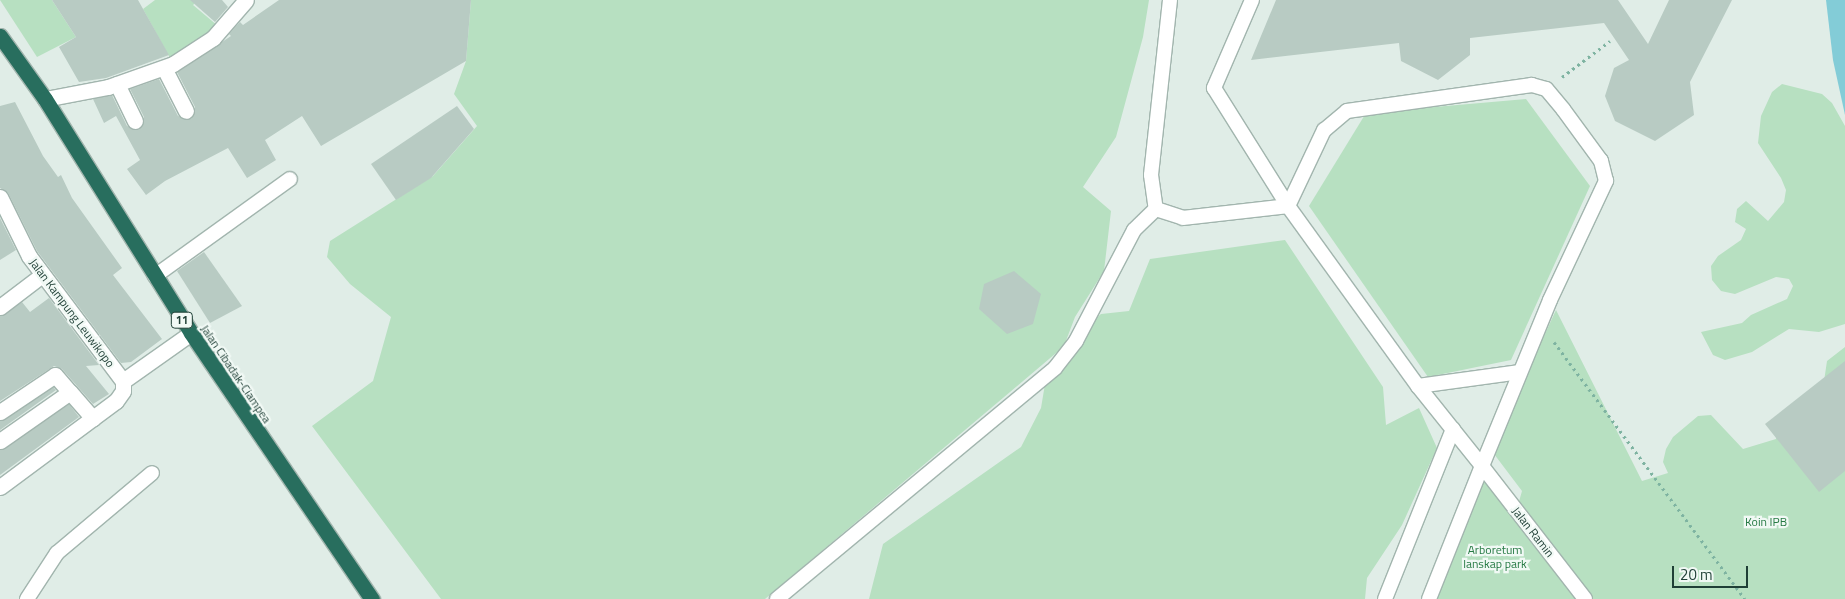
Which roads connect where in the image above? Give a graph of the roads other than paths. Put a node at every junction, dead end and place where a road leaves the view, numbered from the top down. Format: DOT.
graph roads {
  1 [pos="246,0"];
  2 [pos="1170,0"];
  3 [pos="1252,0"];
  4 [pos="0,36"];
  5 [pos="164,68"];
  6 [pos="117,84"];
  7 [pos="45,99"];
  8 [pos="186,111"];
  9 [pos="135,120"];
  10 [pos="290,179"];
  11 [pos="0,196"];
  12 [pos="1288,206"];
  13 [pos="1156,209"];
  14 [pos="5,223"];
  15 [pos="42,275"];
  16 [pos="155,276"];
  17 [pos="0,307"];
  18 [pos="191,333"];
  19 [pos="1520,372"];
  20 [pos="123,381"];
  21 [pos="1418,386"];
  22 [pos="70,392"];
  23 [pos="0,412"];
  24 [pos="93,418"];
  25 [pos="1453,430"];
  26 [pos="0,441"];
  27 [pos="1482,466"];
  28 [pos="152,472"];
  29 [pos="0,487"];
  30 [pos="27,599"];
  31 [pos="372,599"];
  32 [pos="777,599"];
  33 [pos="1385,599"];
  34 [pos="1429,599"];
  35 [pos="1585,599"];
  1 -- 5 [label="street"];
  2 -- 13 [label="lane"];
  3 -- 12 [label="lane, Jalan Ramin"];
  4 -- 7 [label="highway, Jalan Cibadak-Ciampea / 11"];
  5 -- 6 [label="street"];
  5 -- 8 [label="street"];
  6 -- 7 [label="street"];
  6 -- 9 [label="street"];
  7 -- 16 [label="highway, Jalan Cibadak-Ciampea / 11"];
  10 -- 16 [label="lane"];
  11 -- 14 [label="street, Jalan Kampung Leuwikopo"];
  12 -- 13 [label="lane"];
  12 -- 19 [label="lane"];
  12 -- 21 [label="lane, Jalan Ramin"];
  13 -- 32 [label="lane"];
  14 -- 15 [label="street, Jalan Kampung Leuwikopo"];
  15 -- 17 [label="street"];
  15 -- 20 [label="street, Jalan Kampung Leuwikopo"];
  16 -- 18 [label="highway, Jalan Cibadak-Ciampea / 11"];
  18 -- 20 [label="street, Jalan Kampung Leuwikopo"];
  18 -- 31 [label="highway, Jalan Cibadak-Ciampea / 11"];
  19 -- 21 [label="lane"];
  19 -- 27 [label="lane"];
  20 -- 24 [label="street"];
  21 -- 25 [label="lane, Jalan Ramin"];
  22 -- 23 [label="street"];
  22 -- 24 [label="street"];
  22 -- 26 [label="street"];
  24 -- 29 [label="street"];
  25 -- 27 [label="lane, Jalan Ramin"];
  25 -- 33 [label="lane"];
  27 -- 34 [label="lane"];
  27 -- 35 [label="lane, Jalan Ramin"];
  28 -- 30 [label="lane"];
}
